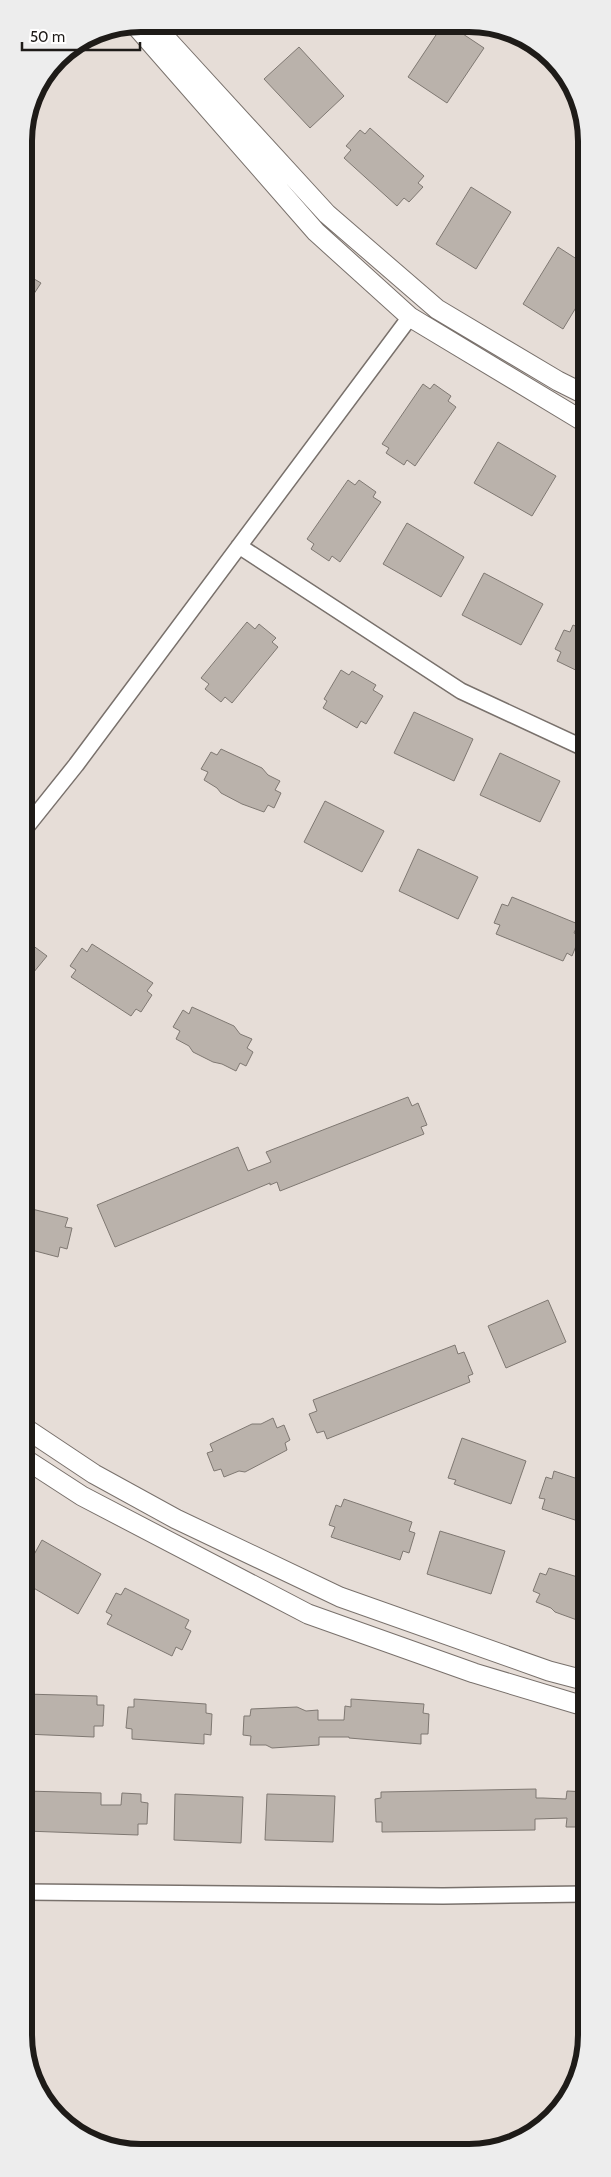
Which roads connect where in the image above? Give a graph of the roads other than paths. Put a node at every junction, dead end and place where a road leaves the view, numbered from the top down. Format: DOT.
graph roads {
  1 [pos="141,32"];
  2 [pos="160,32"];
  3 [pos="410,317"];
  4 [pos="578,391"];
  5 [pos="578,418"];
  6 [pos="239,546"];
  7 [pos="578,745"];
  8 [pos="33,819"];
  9 [pos="33,1434"];
  10 [pos="33,1465"];
  11 [pos="578,1679"];
  12 [pos="578,1703"];
  13 [pos="33,1892"];
  14 [pos="578,1894"];
  1 -- 3 [label="street"];
  2 -- 4 [label="street"];
  3 -- 5 [label="street"];
  3 -- 6 [label="street"];
  6 -- 7 [label="street"];
  6 -- 8 [label="street"];
  9 -- 11 [label="street"];
  10 -- 12 [label="street"];
  13 -- 14 [label="street"];
}
